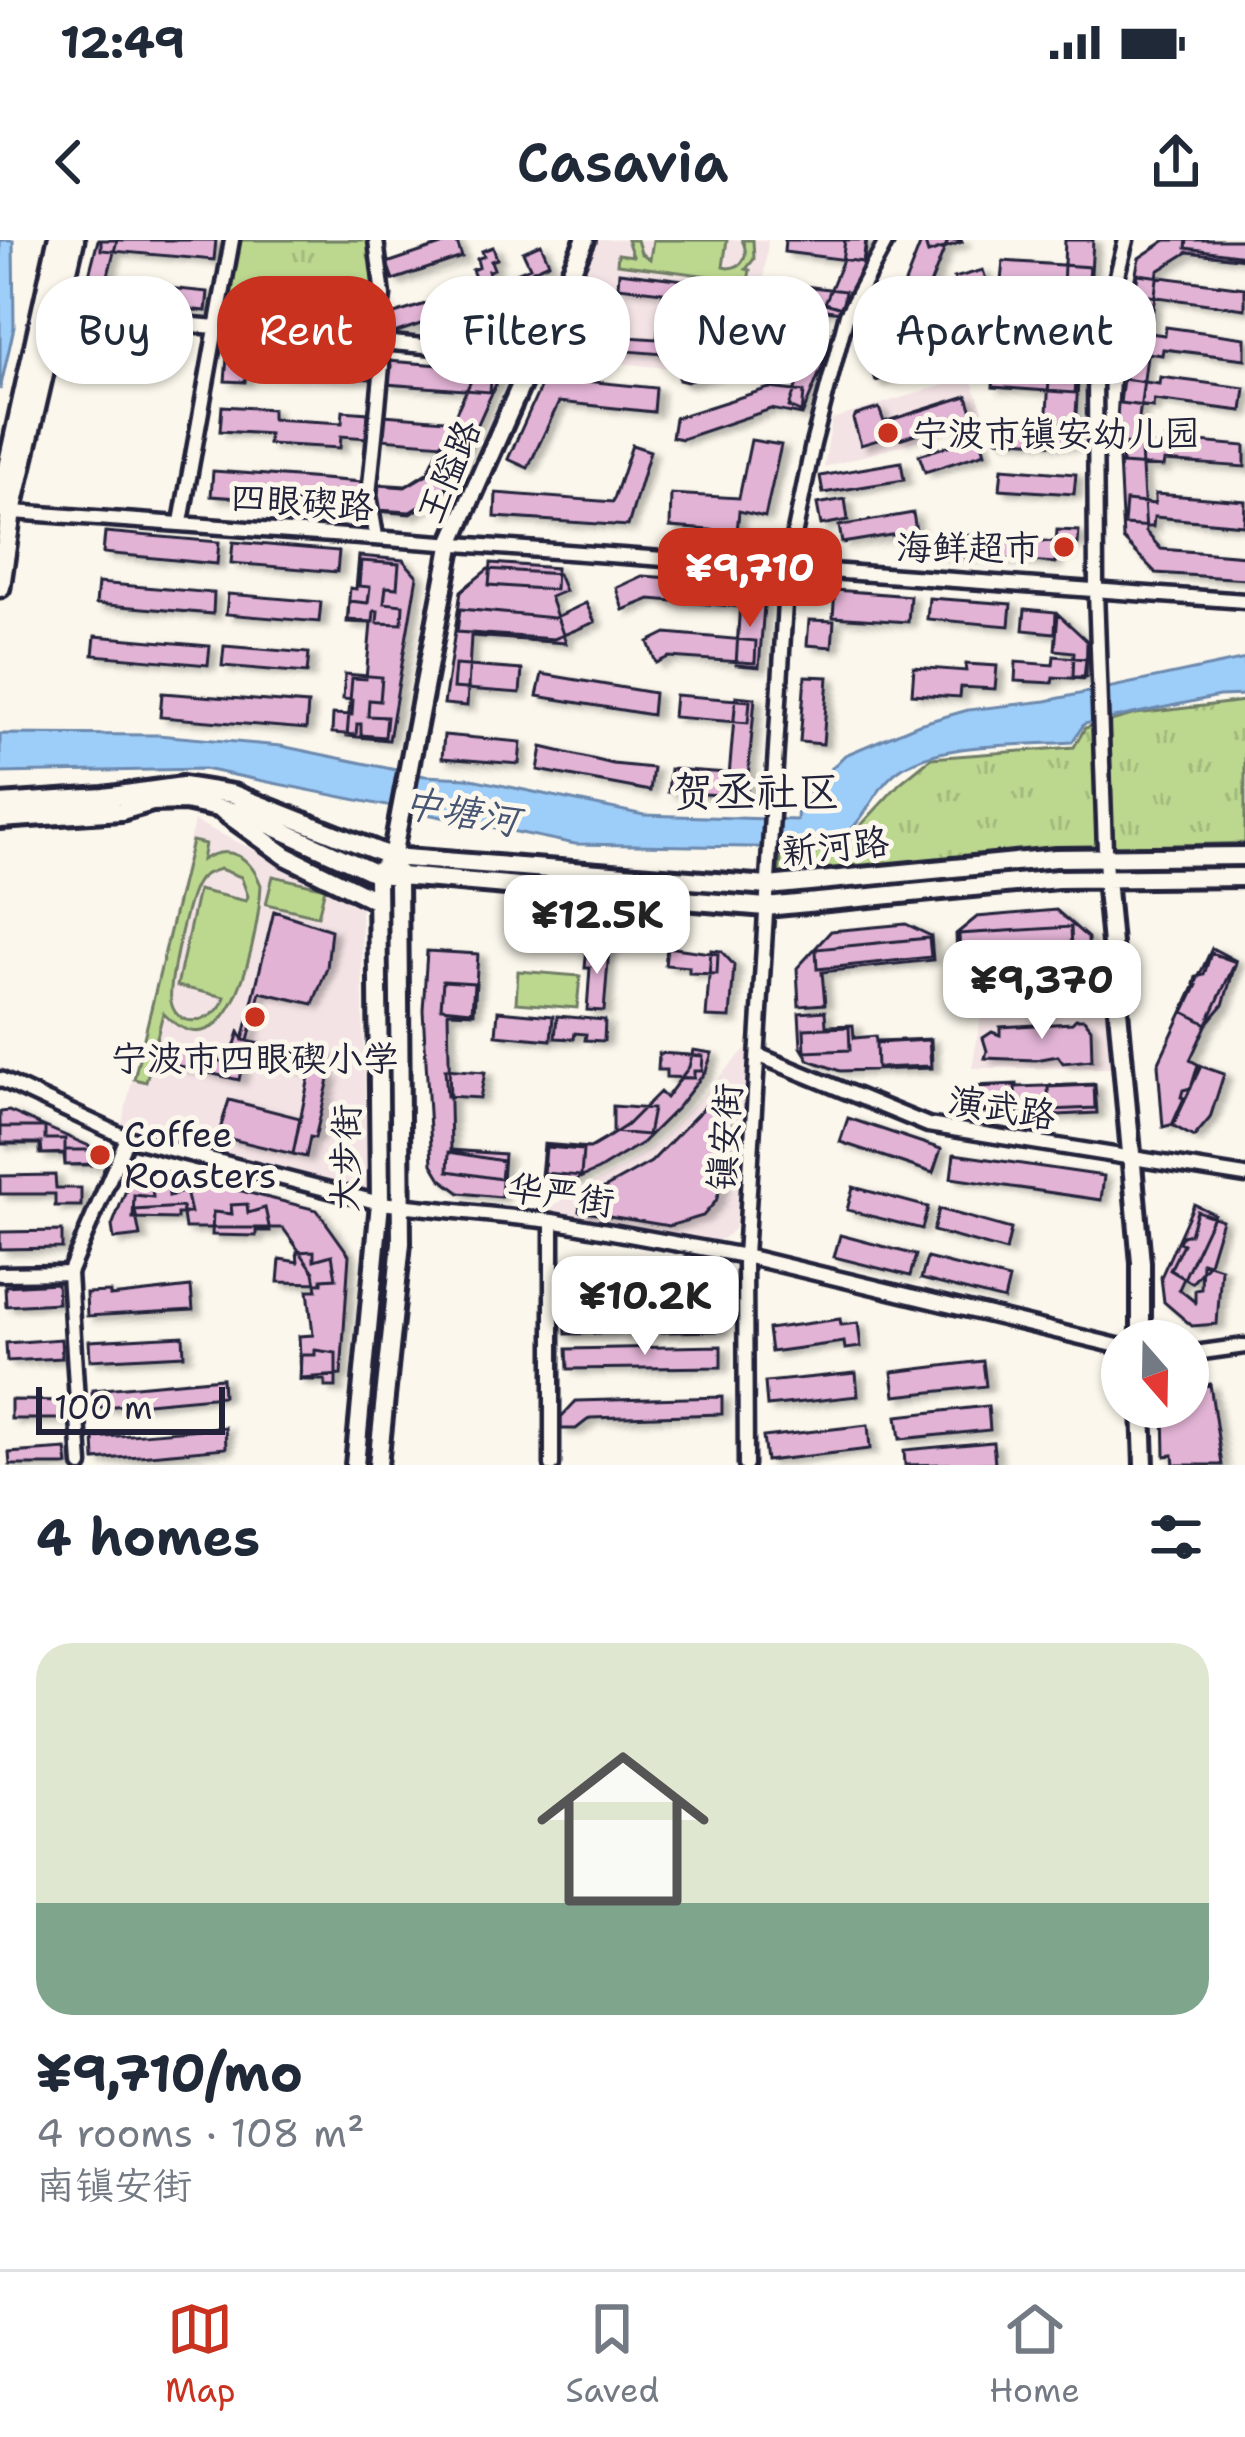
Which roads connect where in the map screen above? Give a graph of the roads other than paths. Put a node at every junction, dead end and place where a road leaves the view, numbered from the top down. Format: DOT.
graph roads {
  1 [pos="58,240"];
  2 [pos="74,240"];
  3 [pos="232,240"];
  4 [pos="376,240"];
  5 [pos="585,240"];
  6 [pos="886,240"];
  7 [pos="1126,240"];
  8 [pos="53,276"];
  9 [pos="61,276"];
  10 [pos="226,276"];
  11 [pos="380,276"];
  12 [pos="569,276"];
  13 [pos="217,334"];
  14 [pos="36,365"];
  15 [pos="380,384"];
  16 [pos="522,384"];
  17 [pos="4,509"];
  18 [pos="181,522"];
  19 [pos="376,536"];
  20 [pos="452,541"];
  21 [pos="787,570"];
  22 [pos="0,587"];
  23 [pos="1096,591"];
  24 [pos="1245,602"];
  25 [pos="0,804"];
  26 [pos="222,808"];
  27 [pos="0,819"];
  28 [pos="1245,856"];
  29 [pos="392,857"];
  30 [pos="1106,857"];
  31 [pos="376,874"];
  32 [pos="398,876"];
  33 [pos="1245,877"];
  34 [pos="1106,878"];
  35 [pos="768,886"];
  36 [pos="377,901"];
  37 [pos="766,907"];
  38 [pos="760,1057"];
  39 [pos="0,1079"];
  40 [pos="127,1138"];
  41 [pos="1132,1158"];
  42 [pos="1245,1176"];
  43 [pos="380,1202"];
  44 [pos="401,1206"];
  45 [pos="552,1221"];
  46 [pos="745,1256"];
  47 [pos="69,1273"];
  48 [pos="0,1274"];
  49 [pos="1141,1320"];
  50 [pos="1101,1342"];
  51 [pos="1245,1346"];
  52 [pos="1209,1351"];
  53 [pos="1143,1428"];
  54 [pos="81,1465"];
  55 [pos="355,1465"];
  56 [pos="378,1465"];
  57 [pos="552,1465"];
  58 [pos="746,1465"];
  59 [pos="1144,1465"];
  1 -- 8 [label="main road"];
  2 -- 9 [label="main road"];
  3 -- 10 [label="street"];
  4 -- 11 [label="street"];
  5 -- 12 [label="main road, 王隘路"];
  6 -- 21 [label="street, 镇安街"];
  7 -- 23 [label="street"];
  13 -- 18 [label="street"];
  14 -- 17 [label="main road"];
  15 -- 19 [label="street"];
  16 -- 20 [label="main road, 王隘路"];
  17 -- 18 [label="street, 四眼碶路"];
  17 -- 22 [label="main road"];
  18 -- 19 [label="street, 四眼碶路"];
  19 -- 20 [label="street, 四眼碶路"];
  20 -- 21 [label="street, 四眼碶路"];
  20 -- 29 [label="main road, 王隘路"];
  21 -- 23 [label="street, 四眼碶路"];
  21 -- 35 [label="street, 镇安街"];
  23 -- 24 [label="street, 四眼碶路"];
  23 -- 30 [label="street"];
  25 -- 29 [label="main road, 新河路"];
  26 -- 27 [label="main road, 新河路"];
  26 -- 31 [label="main road, 新河路"];
  26 -- 36 [label="main road"];
  28 -- 30 [label="main road, 新河路"];
  29 -- 31 [label="main road"];
  29 -- 32 [label="main road, 大步街"];
  29 -- 35 [label="main road, 新河路"];
  30 -- 34 [label="street"];
  30 -- 35 [label="main road, 新河路"];
  31 -- 32 [label="main road, 新河路"];
  31 -- 36 [label="main road, 大步街"];
  32 -- 37 [label="main road, 新河路"];
  32 -- 44 [label="main road, 大步街"];
  33 -- 34 [label="main road, 新河路"];
  34 -- 37 [label="main road, 新河路"];
  34 -- 41 [label="main road"];
  35 -- 37 [label="street, 镇安街"];
  36 -- 43 [label="main road, 大步街"];
  37 -- 38 [label="street, 镇安街"];
  38 -- 41 [label="street, 演武路"];
  38 -- 46 [label="street, 镇安街"];
  39 -- 40 [label="street, 华严街"];
  40 -- 43 [label="street, 华严街"];
  40 -- 47 [label="street"];
  41 -- 42 [label="street, 演武路"];
  41 -- 49 [label="main road"];
  43 -- 44 [label="street, 华严街"];
  43 -- 55 [label="main road, 大步街"];
  44 -- 45 [label="street, 华严街"];
  44 -- 56 [label="main road, 大步街"];
  45 -- 46 [label="street, 华严街"];
  45 -- 57 [label="street"];
  46 -- 50 [label="street, 华严街"];
  46 -- 58 [label="street, 镇安街"];
  47 -- 48 [label="street"];
  47 -- 54 [label="street"];
  51 -- 52 [label="street"];
  53 -- 59 [label="main road"];
}
